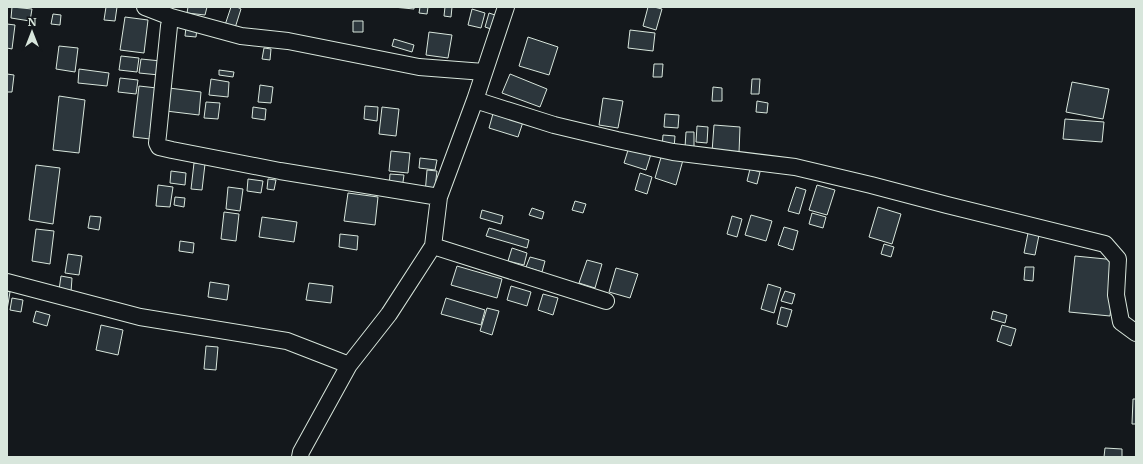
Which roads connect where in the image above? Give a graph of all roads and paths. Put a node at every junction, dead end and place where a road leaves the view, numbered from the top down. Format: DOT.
graph roads {
  1 [pos="145,7"];
  2 [pos="506,7"];
  3 [pos="171,17"];
  4 [pos="484,72"];
  5 [pos="475,100"];
  6 [pos="439,197"];
  7 [pos="432,246"];
  8 [pos="7,282"];
  9 [pos="606,300"];
  10 [pos="1136,333"];
  11 [pos="349,365"];
  12 [pos="300,457"];
  1 -- 3 [label="street"];
  2 -- 4 [label="street"];
  3 -- 4 [label="street"];
  3 -- 6 [label="street"];
  4 -- 5 [label="street"];
  5 -- 6 [label="street"];
  5 -- 10 [label="street"];
  6 -- 7 [label="street"];
  7 -- 9 [label="street"];
  7 -- 11 [label="street"];
  8 -- 11 [label="street"];
  11 -- 12 [label="street"];
}
